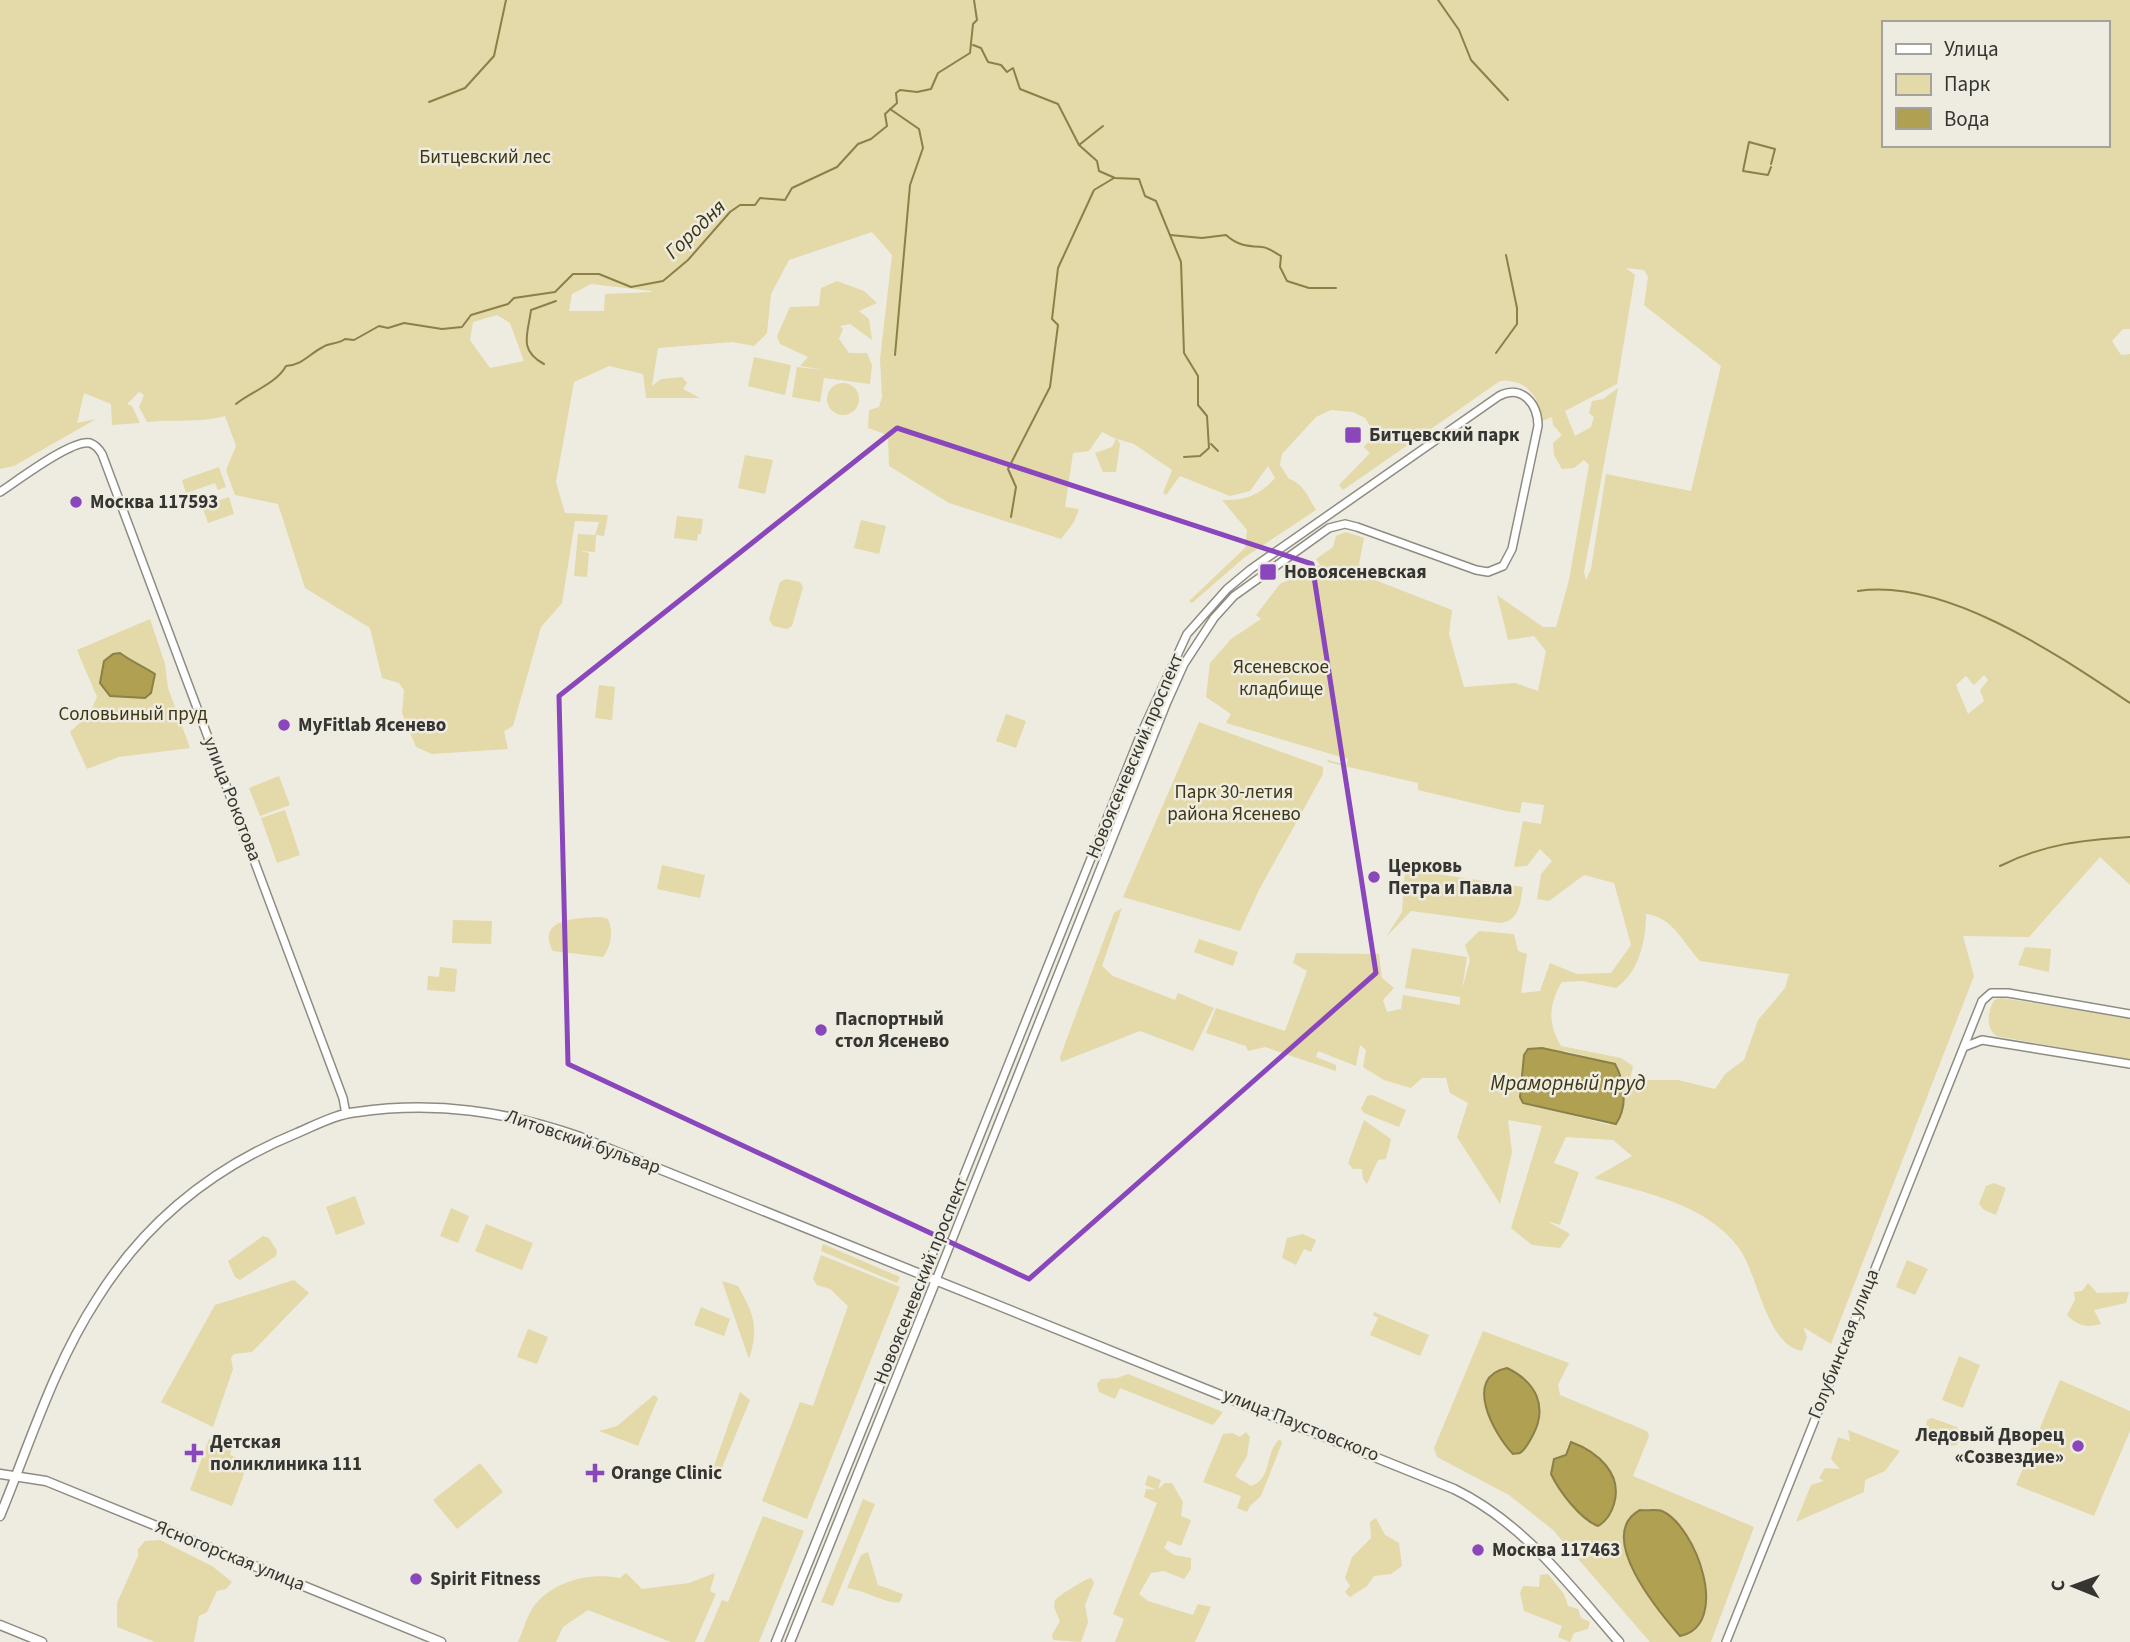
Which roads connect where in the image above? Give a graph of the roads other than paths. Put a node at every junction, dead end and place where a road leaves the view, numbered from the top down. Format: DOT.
graph roads {
  1 [pos="0,492"];
  2 [pos="2130,1014"];
  3 [pos="1964,1047"];
  4 [pos="2130,1064"];
  5 [pos="346,1114"];
  6 [pos="923,1275"];
  7 [pos="936,1280"];
  8 [pos="0,1474"];
  9 [pos="17,1476"];
  10 [pos="0,1516"];
  11 [pos="0,1625"];
  12 [pos="42,1642"];
  13 [pos="441,1642"];
  14 [pos="776,1642"];
  15 [pos="790,1642"];
  16 [pos="1619,1642"];
  17 [pos="1726,1642"];
  1 -- 5 [label="street, улица Рокотова"];
  2 -- 3 [label="street, Голубинская улица"];
  3 -- 4 [label="street"];
  3 -- 17 [label="street, Голубинская улица"];
  5 -- 6 [label="main road, Литовский бульвар"];
  5 -- 9 [label="main road, Литовский бульвар"];
  6 -- 7 [label="main road, Литовский бульвар"];
  6 -- 7 [label="street, Новоясеневский проспект"];
  6 -- 14 [label="main road, Новоясеневский проспект"];
  7 -- 15 [label="main road, Новоясеневский проспект"];
  7 -- 16 [label="main road, улица Паустовского"];
  8 -- 9 [label="main road, Ясногорская улица"];
  9 -- 10 [label="main road, Литовский бульвар"];
  9 -- 13 [label="main road, Ясногорская улица"];
  11 -- 12 [label="main road"];
}
